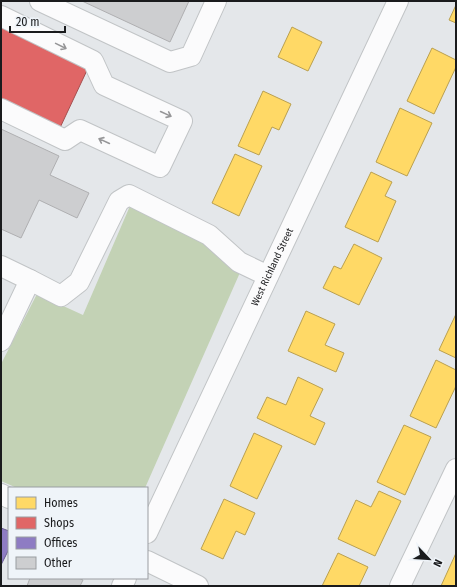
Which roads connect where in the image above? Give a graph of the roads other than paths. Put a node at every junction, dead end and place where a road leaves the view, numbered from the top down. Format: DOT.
graph roads {
  1 [pos="40,1"];
  2 [pos="216,1"];
  3 [pos="398,1"];
  4 [pos="1,16"];
  5 [pos="1,109"];
  6 [pos="1,266"];
  7 [pos="268,276"];
  8 [pos="30,280"];
  9 [pos="1,341"];
  10 [pos="456,469"];
  11 [pos="148,531"];
  12 [pos="148,561"];
  13 [pos="198,586"];
  14 [pos="400,586"];
  1 -- 2 [label="street"];
  3 -- 7 [label="street, West Richland Street"];
  4 -- 5 [label="street, one-way"];
  6 -- 8 [label="street"];
  7 -- 8 [label="street"];
  7 -- 11 [label="street, West Richland Street"];
  8 -- 9 [label="street"];
  10 -- 14 [label="street"];
  12 -- 13 [label="street"];
}
